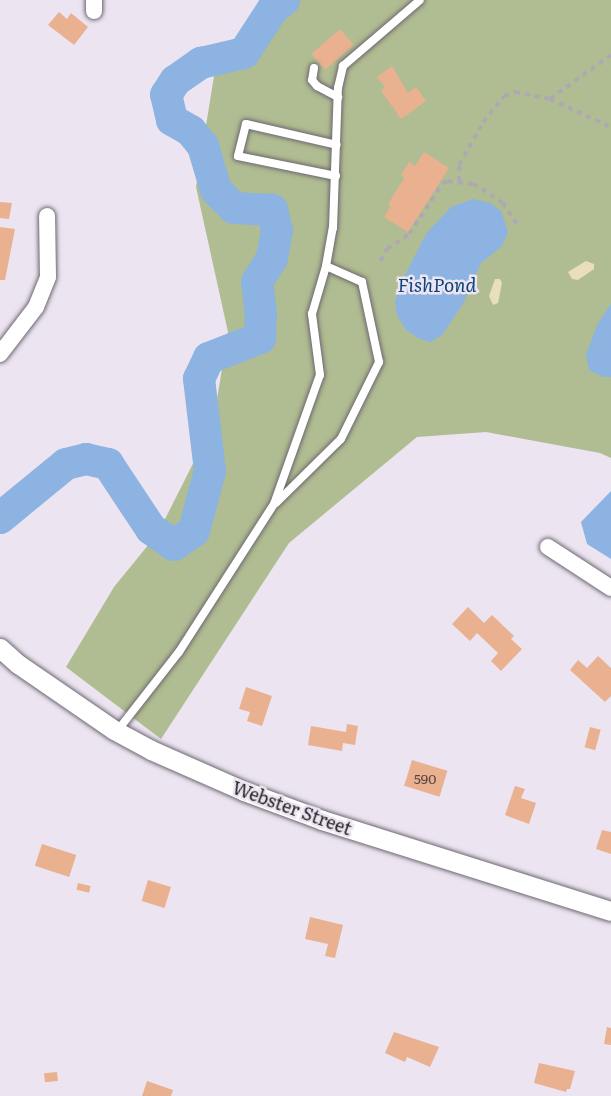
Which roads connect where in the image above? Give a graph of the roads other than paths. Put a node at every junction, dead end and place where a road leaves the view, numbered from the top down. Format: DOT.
graph roads {
  1 [pos="420,0"];
  2 [pos="314,68"];
  3 [pos="338,97"];
  4 [pos="337,145"];
  5 [pos="336,176"];
  6 [pos="47,216"];
  7 [pos="326,266"];
  8 [pos="0,354"];
  9 [pos="274,504"];
  10 [pos="548,547"];
  11 [pos="611,587"];
  12 [pos="0,648"];
  13 [pos="116,731"];
  14 [pos="611,911"];
  1 -- 3 [label="lane"];
  2 -- 3 [label="lane"];
  3 -- 4 [label="lane"];
  4 -- 5 [label="lane"];
  4 -- 5 [label="lane"];
  5 -- 7 [label="lane"];
  6 -- 8 [label="street"];
  7 -- 9 [label="lane"];
  7 -- 9 [label="lane"];
  9 -- 13 [label="lane"];
  10 -- 11 [label="street"];
  12 -- 13 [label="street, Webster Street"];
  13 -- 14 [label="street, Webster Street"];
}
